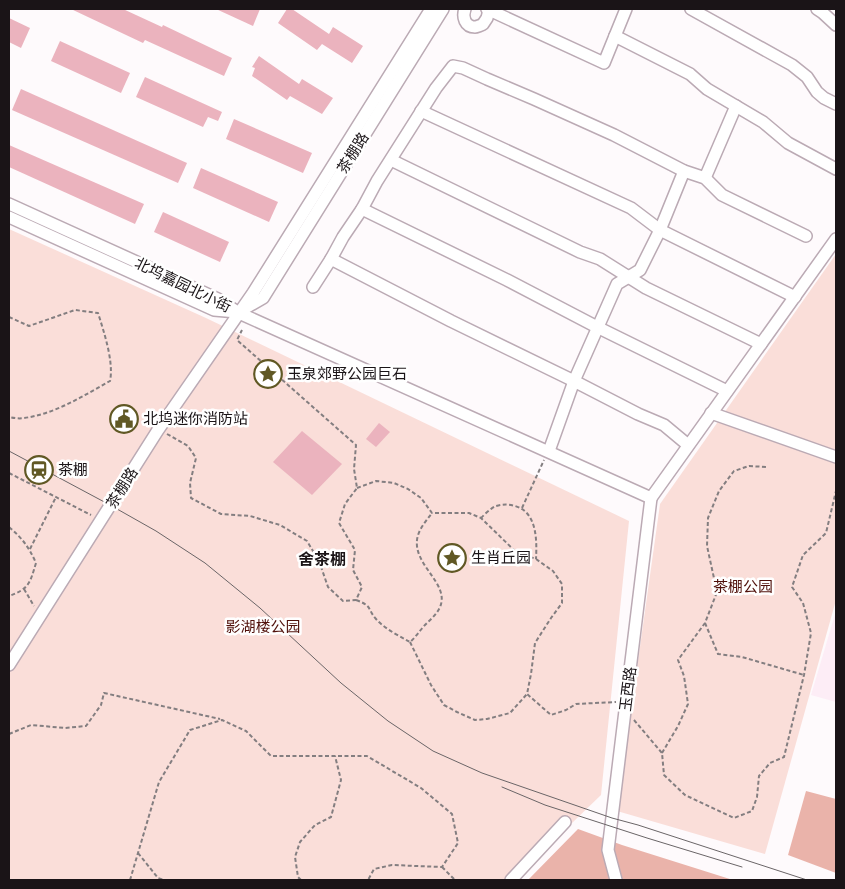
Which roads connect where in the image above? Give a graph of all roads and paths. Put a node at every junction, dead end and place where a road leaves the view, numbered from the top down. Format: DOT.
graph roads {
  1 [pos="431,9"];
  2 [pos="443,9"];
  3 [pos="464,9"];
  4 [pos="626,9"];
  5 [pos="690,9"];
  6 [pos="817,9"];
  7 [pos="488,10"];
  8 [pos="836,25"];
  9 [pos="615,36"];
  10 [pos="836,104"];
  11 [pos="736,106"];
  12 [pos="421,111"];
  13 [pos="392,160"];
  14 [pos="836,168"];
  15 [pos="684,171"];
  16 [pos="705,178"];
  17 [pos="9,204"];
  18 [pos="362,209"];
  19 [pos="9,216"];
  20 [pos="660,230"];
  21 [pos="806,236"];
  22 [pos="836,239"];
  23 [pos="332,259"];
  24 [pos="629,277"];
  25 [pos="312,286"];
  26 [pos="795,297"];
  27 [pos="238,313"];
  28 [pos="9,317"];
  29 [pos="597,327"];
  30 [pos="242,330"];
  31 [pos="761,344"];
  32 [pos="574,381"];
  33 [pos="727,392"];
  34 [pos="711,413"];
  35 [pos="9,417"];
  36 [pos="158,430"];
  37 [pos="688,446"];
  38 [pos="548,451"];
  39 [pos="836,457"];
  40 [pos="766,467"];
  41 [pos="9,473"];
  42 [pos="358,488"];
  43 [pos="836,491"];
  44 [pos="56,497"];
  45 [pos="651,498"];
  46 [pos="522,508"];
  47 [pos="432,513"];
  48 [pos="481,518"];
  49 [pos="101,520"];
  50 [pos="9,527"];
  51 [pos="30,549"];
  52 [pos="536,559"];
  53 [pos="24,588"];
  54 [pos="9,596"];
  55 [pos="356,600"];
  56 [pos="40,616"];
  57 [pos="705,624"];
  58 [pos="410,642"];
  59 [pos="9,665"];
  60 [pos="804,674"];
  61 [pos="527,694"];
  62 [pos="626,701"];
  63 [pos="633,719"];
  64 [pos="222,720"];
  65 [pos="9,734"];
  66 [pos="662,752"];
  67 [pos="335,756"];
  68 [pos="565,822"];
  69 [pos="138,853"];
  70 [pos="442,867"];
  71 [pos="130,880"];
  72 [pos="164,880"];
  73 [pos="301,880"];
  74 [pos="368,880"];
  75 [pos="455,880"];
  76 [pos="511,880"];
  77 [pos="616,880"];
  1 -- 27 [label="street, 茶棚路"];
  2 -- 27 [label="street, 茶棚路"];
  3 -- 7 [label="street"];
  4 -- 9 [label="street"];
  5 -- 10 [label="street"];
  6 -- 8 [label="street"];
  7 -- 9 [label="street"];
  9 -- 11 [label="street"];
  11 -- 14 [label="street"];
  11 -- 16 [label="street"];
  12 -- 13 [label="street"];
  12 -- 15 [label="street"];
  12 -- 20 [label="street"];
  13 -- 18 [label="street"];
  13 -- 24 [label="street"];
  15 -- 16 [label="street"];
  15 -- 20 [label="street"];
  16 -- 21 [label="street"];
  17 -- 27 [label="street, 北坞嘉园北小街"];
  18 -- 23 [label="street"];
  18 -- 29 [label="street"];
  19 -- 27 [label="street, 北坞嘉园北小街"];
  20 -- 24 [label="street"];
  20 -- 26 [label="street"];
  22 -- 26 [label="street"];
  23 -- 25 [label="street"];
  23 -- 32 [label="street"];
  24 -- 29 [label="street"];
  24 -- 31 [label="street"];
  26 -- 31 [label="street"];
  27 -- 36 [label="street, 茶棚路"];
  27 -- 38 [label="street"];
  28 -- 35 [label="path"];
  29 -- 32 [label="street"];
  29 -- 33 [label="street"];
  30 -- 42 [label="path"];
  31 -- 33 [label="street"];
  32 -- 37 [label="street"];
  32 -- 38 [label="street"];
  33 -- 34 [label="street"];
  34 -- 37 [label="street"];
  34 -- 39 [label="street"];
  36 -- 49 [label="street, 茶棚路"];
  36 -- 55 [label="path"];
  37 -- 45 [label="street"];
  38 -- 45 [label="street"];
  38 -- 46 [label="path"];
  40 -- 57 [label="path"];
  41 -- 44 [label="path"];
  42 -- 47 [label="path"];
  42 -- 55 [label="path"];
  43 -- 60 [label="path"];
  44 -- 49 [label="path"];
  44 -- 51 [label="path"];
  45 -- 62 [label="street, 玉西路"];
  46 -- 48 [label="path"];
  46 -- 52 [label="path"];
  47 -- 48 [label="path"];
  47 -- 58 [label="path"];
  48 -- 52 [label="path"];
  49 -- 56 [label="street, 茶棚路"];
  50 -- 51 [label="path"];
  51 -- 53 [label="path"];
  52 -- 61 [label="path"];
  53 -- 54 [label="path"];
  53 -- 56 [label="path"];
  55 -- 58 [label="path"];
  56 -- 59 [label="street, 茶棚路"];
  57 -- 60 [label="path"];
  57 -- 66 [label="path"];
  58 -- 61 [label="path"];
  60 -- 66 [label="path"];
  61 -- 62 [label="path"];
  62 -- 77 [label="street, 玉西路"];
  63 -- 66 [label="path"];
  64 -- 65 [label="path"];
  64 -- 67 [label="path"];
  64 -- 69 [label="path"];
  67 -- 70 [label="path"];
  67 -- 73 [label="path"];
  68 -- 76 [label="street"];
  69 -- 71 [label="path"];
  69 -- 72 [label="path"];
  70 -- 74 [label="path"];
  70 -- 75 [label="path"];
}
